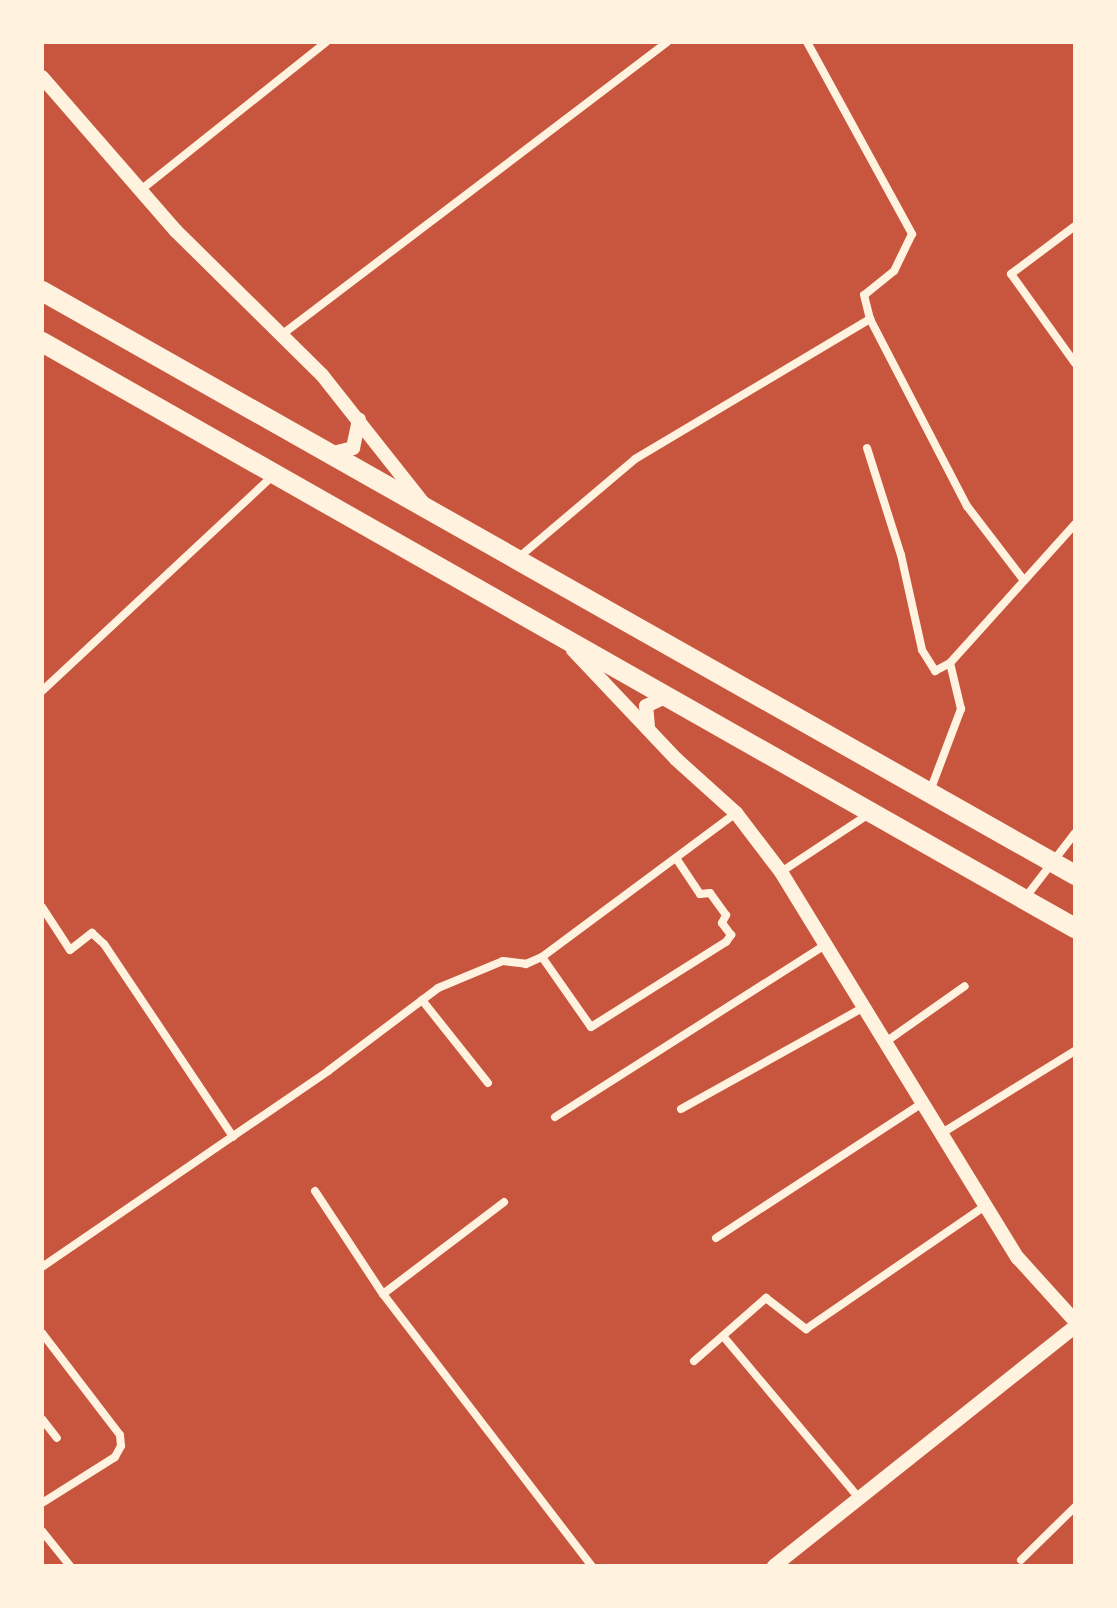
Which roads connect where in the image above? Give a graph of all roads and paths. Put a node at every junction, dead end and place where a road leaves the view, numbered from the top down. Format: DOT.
graph roads {
  1 [pos="326,42"];
  2 [pos="667,42"];
  3 [pos="807,42"];
  4 [pos="42,77"];
  5 [pos="142,189"];
  6 [pos="1075,226"];
  7 [pos="42,291"];
  8 [pos="870,319"];
  9 [pos="284,333"];
  10 [pos="42,342"];
  11 [pos="1075,363"];
  12 [pos="359,420"];
  13 [pos="867,448"];
  14 [pos="325,453"];
  15 [pos="276,473"];
  16 [pos="424,504"];
  17 [pos="1075,524"];
  18 [pos="515,561"];
  19 [pos="1022,578"];
  20 [pos="551,627"];
  21 [pos="950,663"];
  22 [pos="42,691"];
  23 [pos="676,700"];
  24 [pos="651,730"];
  25 [pos="929,795"];
  26 [pos="736,813"];
  27 [pos="870,813"];
  28 [pos="1075,833"];
  29 [pos="676,858"];
  30 [pos="1049,860"];
  31 [pos="781,872"];
  32 [pos="1075,875"];
  33 [pos="1025,899"];
  34 [pos="42,907"];
  35 [pos="1075,928"];
  36 [pos="825,945"];
  37 [pos="542,957"];
  38 [pos="965,986"];
  39 [pos="422,1000"];
  40 [pos="865,1006"];
  41 [pos="887,1041"];
  42 [pos="1075,1051"];
  43 [pos="488,1083"];
  44 [pos="922,1103"];
  45 [pos="681,1109"];
  46 [pos="555,1117"];
  47 [pos="942,1133"];
  48 [pos="233,1137"];
  49 [pos="315,1191"];
  50 [pos="504,1202"];
  51 [pos="985,1206"];
  52 [pos="716,1238"];
  53 [pos="42,1267"];
  54 [pos="383,1294"];
  55 [pos="1075,1324"];
  56 [pos="42,1333"];
  57 [pos="723,1336"];
  58 [pos="694,1361"];
  59 [pos="42,1419"];
  60 [pos="57,1438"];
  61 [pos="859,1498"];
  62 [pos="42,1503"];
  63 [pos="1075,1507"];
  64 [pos="42,1531"];
  65 [pos="1021,1560"];
  66 [pos="70,1566"];
  67 [pos="592,1566"];
  68 [pos="774,1566"];
  1 -- 5 [label="street"];
  2 -- 9 [label="street"];
  3 -- 8 [label="street"];
  4 -- 5 [label="street"];
  5 -- 9 [label="street"];
  6 -- 11 [label="street"];
  7 -- 14 [label="highway"];
  8 -- 18 [label="street"];
  8 -- 19 [label="street"];
  9 -- 12 [label="street"];
  10 -- 15 [label="highway"];
  12 -- 14 [label="street"];
  12 -- 16 [label="street"];
  13 -- 21 [label="street"];
  14 -- 16 [label="highway"];
  15 -- 20 [label="highway"];
  15 -- 22 [label="street"];
  16 -- 18 [label="highway"];
  17 -- 19 [label="street"];
  18 -- 25 [label="highway"];
  19 -- 21 [label="street"];
  20 -- 23 [label="highway"];
  20 -- 24 [label="street"];
  21 -- 25 [label="street"];
  23 -- 24 [label="street"];
  23 -- 27 [label="highway"];
  24 -- 26 [label="street"];
  25 -- 30 [label="highway"];
  26 -- 29 [label="street"];
  26 -- 31 [label="street"];
  27 -- 31 [label="street"];
  27 -- 33 [label="highway"];
  28 -- 30 [label="street"];
  29 -- 37 [label="street"];
  29 -- 37 [label="street"];
  30 -- 32 [label="highway"];
  30 -- 33 [label="street"];
  31 -- 36 [label="street"];
  33 -- 35 [label="highway"];
  34 -- 48 [label="street"];
  36 -- 40 [label="street"];
  36 -- 46 [label="street"];
  37 -- 39 [label="street"];
  38 -- 41 [label="street"];
  39 -- 43 [label="street"];
  39 -- 48 [label="street"];
  40 -- 41 [label="street"];
  40 -- 45 [label="street"];
  41 -- 44 [label="street"];
  42 -- 47 [label="street"];
  44 -- 47 [label="street"];
  44 -- 52 [label="street"];
  47 -- 51 [label="street"];
  48 -- 53 [label="street"];
  49 -- 54 [label="street"];
  50 -- 54 [label="street"];
  51 -- 55 [label="street"];
  51 -- 57 [label="street"];
  54 -- 67 [label="street"];
  55 -- 61 [label="street"];
  56 -- 62 [label="street"];
  57 -- 58 [label="street"];
  57 -- 61 [label="street"];
  59 -- 60 [label="street"];
  61 -- 68 [label="street"];
  63 -- 65 [label="street"];
  64 -- 66 [label="street"];
}
